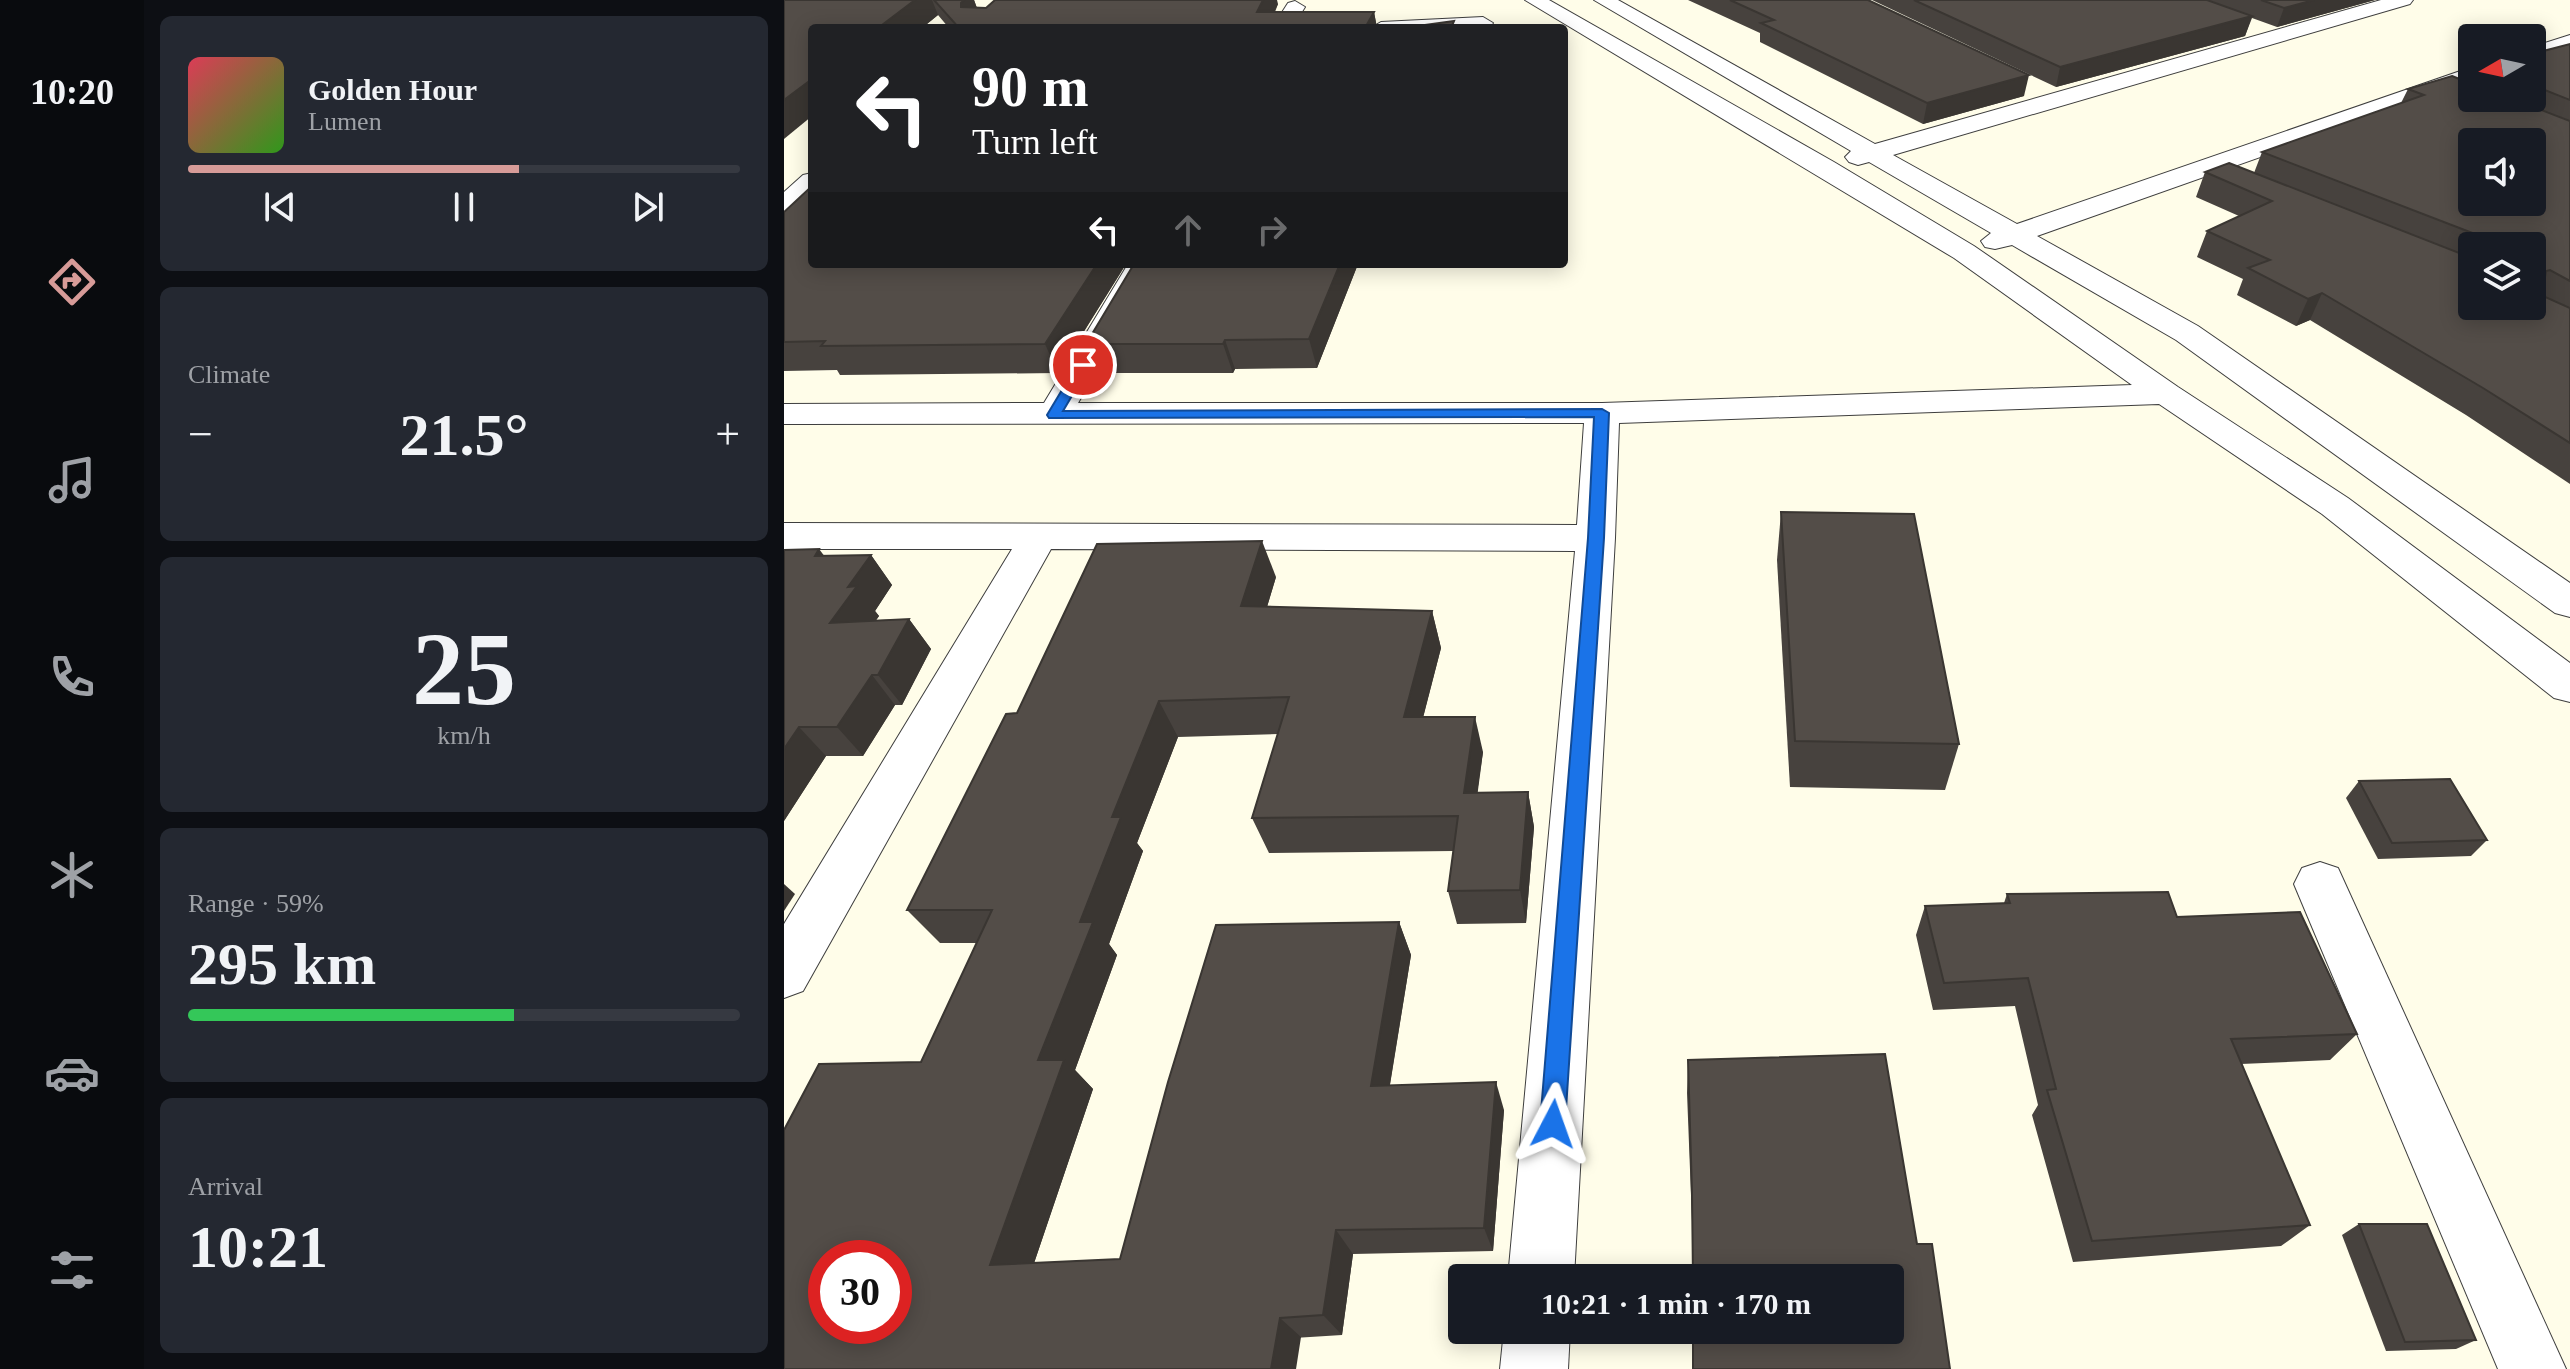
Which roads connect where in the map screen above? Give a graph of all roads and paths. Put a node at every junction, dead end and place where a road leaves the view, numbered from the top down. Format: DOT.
graph roads {
  1 [pos="1535,0"];
  2 [pos="1604,0"];
  3 [pos="2403,0"];
  4 [pos="1295,7"];
  5 [pos="1483,23"];
  6 [pos="1284,24"];
  7 [pos="1463,24"];
  8 [pos="2248,26"];
  9 [pos="2277,37"];
  10 [pos="2570,41"];
  11 [pos="2546,49"];
  12 [pos="2458,85"];
  13 [pos="2030,87"];
  14 [pos="2058,100"];
  15 [pos="1872,153"];
  16 [pos="1825,167"];
  17 [pos="2201,168"];
  18 [pos="808,185"];
  19 [pos="2244,186"];
  20 [pos="784,206"];
  21 [pos="2014,234"];
  22 [pos="1964,252"];
  23 [pos="1141,268"];
  24 [pos="2166,394"];
  25 [pos="1602,413"];
  26 [pos="784,414"];
  27 [pos="1054,415"];
  28 [pos="784,536"];
  29 [pos="1039,537"];
  30 [pos="1596,538"];
  31 [pos="2570,603"];
  32 [pos="2570,686"];
  33 [pos="2320,884"];
  34 [pos="784,973"];
  35 [pos="1542,1264"];
  36 [pos="1536,1344"];
  37 [pos="1534,1369"];
  38 [pos="2532,1369"];
  1 -- 16 [label="street"];
  2 -- 15 [label="street"];
  3 -- 9 [label="street"];
  4 -- 6 [label="street"];
  5 -- 7 [label="street"];
  8 -- 9 [label="street"];
  9 -- 14 [label="street"];
  10 -- 11 [label="street"];
  12 -- 17 [label="street"];
  13 -- 14 [label="street"];
  14 -- 15 [label="street"];
  15 -- 16 [label="street"];
  15 -- 21 [label="street"];
  16 -- 22 [label="street"];
  17 -- 19 [label="street"];
  17 -- 21 [label="street"];
  18 -- 20 [label="street"];
  21 -- 22 [label="street"];
  21 -- 31 [label="street"];
  22 -- 24 [label="street"];
  23 -- 27 [label="street"];
  24 -- 25 [label="street"];
  24 -- 32 [label="street"];
  25 -- 27 [label="street"];
  25 -- 30 [label="street"];
  26 -- 27 [label="street"];
  28 -- 29 [label="street"];
  29 -- 30 [label="street"];
  29 -- 34 [label="street"];
  30 -- 35 [label="street"];
  33 -- 38 [label="street"];
  36 -- 37 [label="street"];
}
